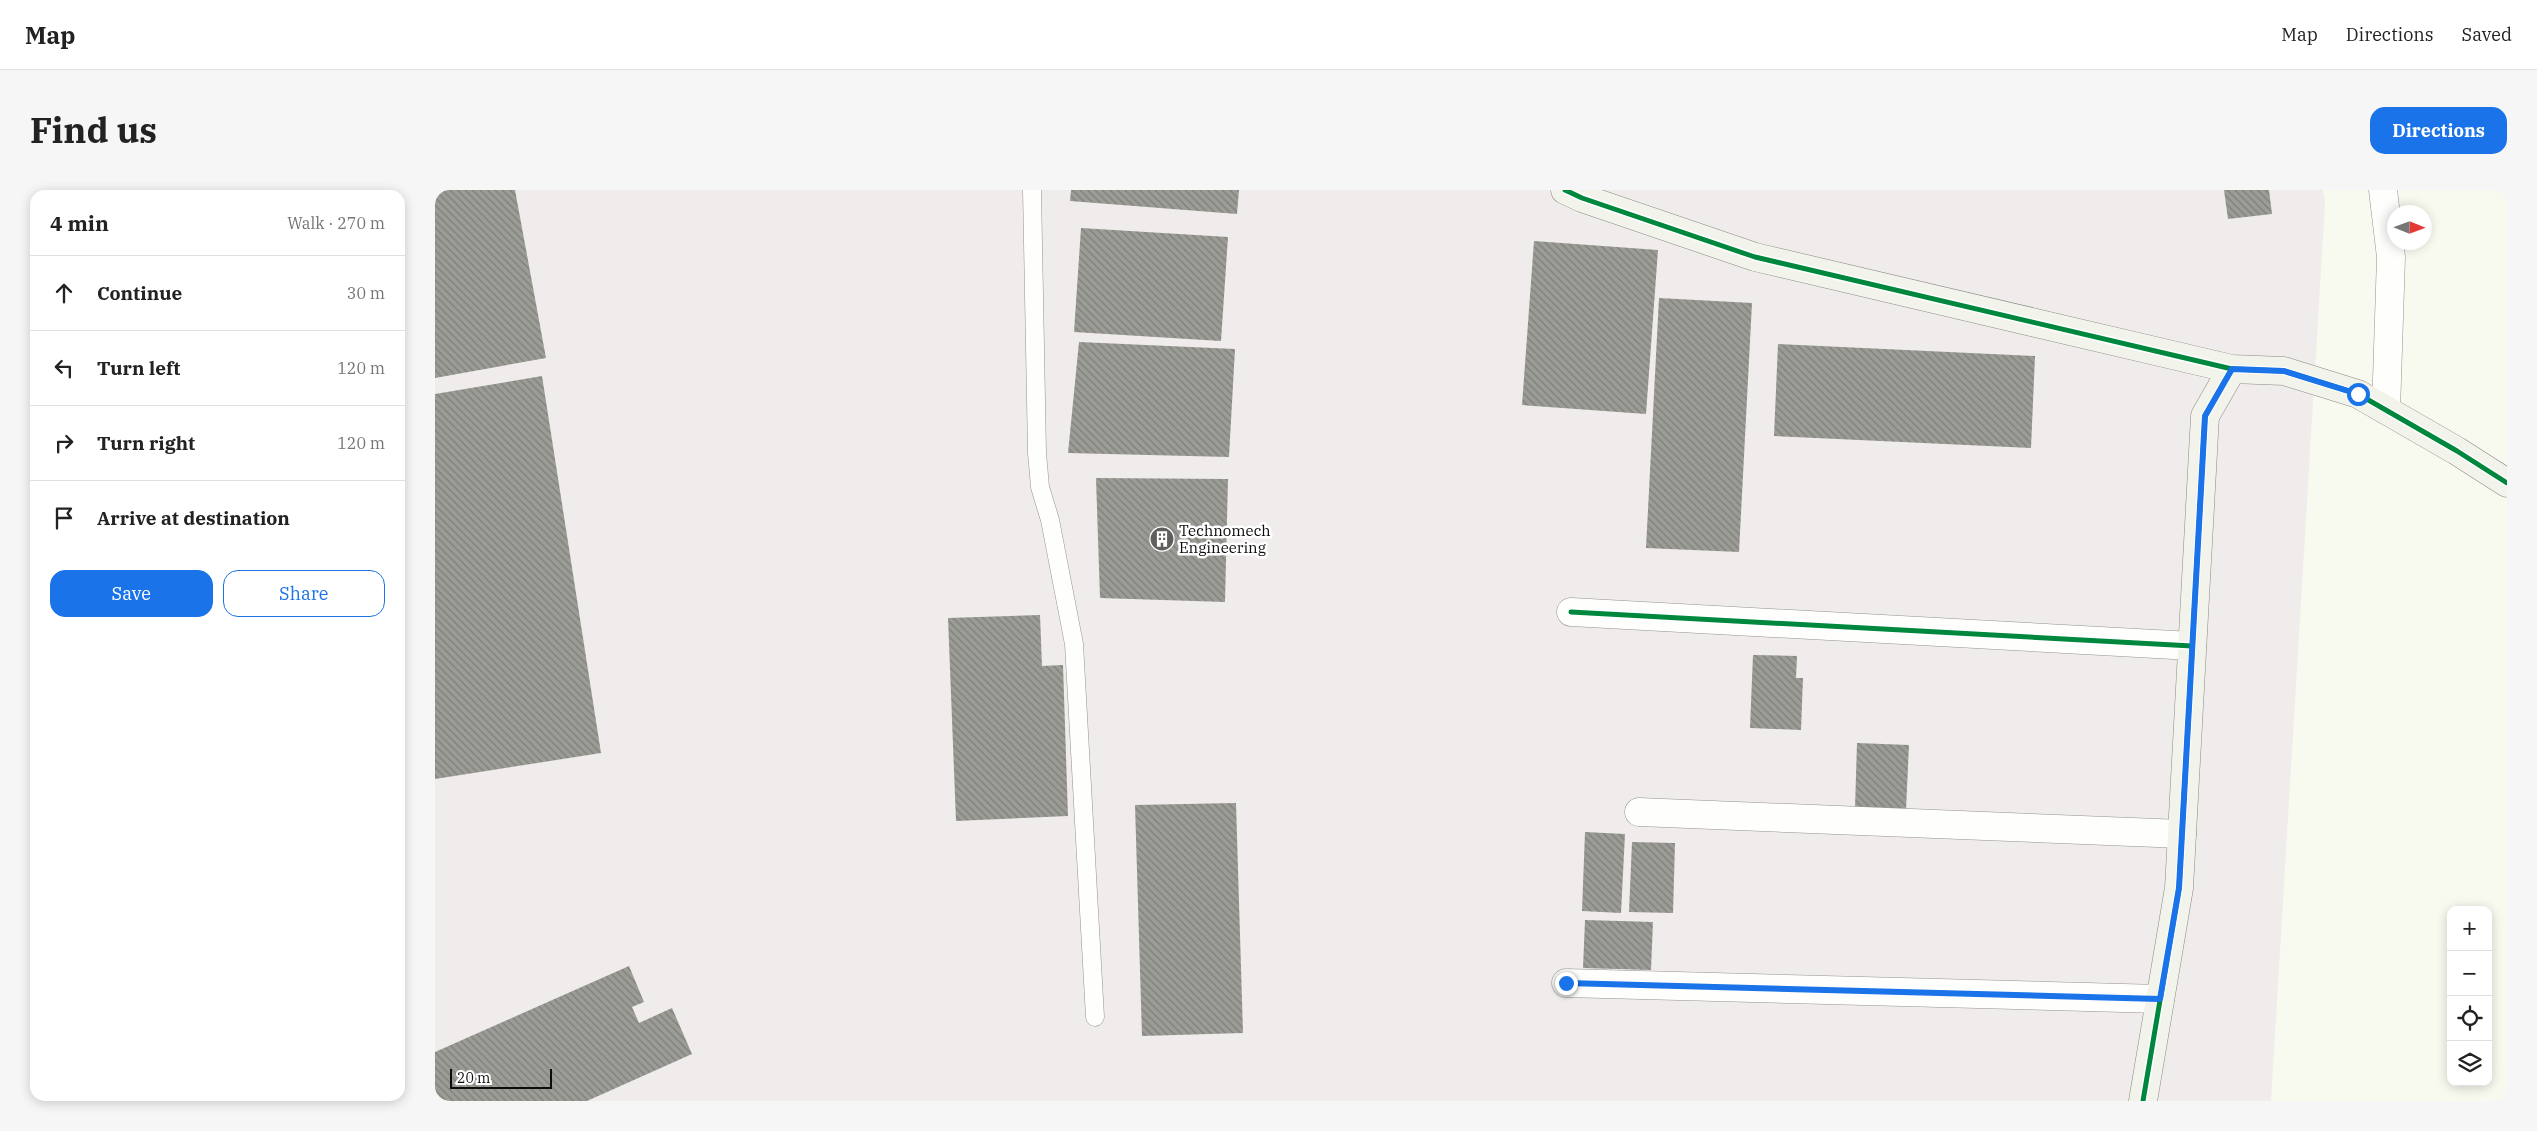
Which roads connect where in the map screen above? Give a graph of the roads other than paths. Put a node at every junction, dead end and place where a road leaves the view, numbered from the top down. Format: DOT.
graph roads {
  1 [pos="1032,190"];
  2 [pos="1565,190"];
  3 [pos="2383,190"];
  4 [pos="2232,369"];
  5 [pos="2386,410"];
  6 [pos="2507,483"];
  7 [pos="1571,612"];
  8 [pos="2192,646"];
  9 [pos="1639,812"];
  10 [pos="2182,834"];
  11 [pos="1566,983"];
  12 [pos="2160,999"];
  13 [pos="1095,1017"];
  14 [pos="2143,1101"];
  1 -- 13 [label="lane"];
  2 -- 4 [label="street"];
  3 -- 5 [label="street"];
  4 -- 5 [label="street"];
  4 -- 8 [label="street"];
  5 -- 6 [label="street"];
  7 -- 8 [label="street"];
  8 -- 10 [label="street"];
  9 -- 10 [label="street"];
  10 -- 12 [label="street"];
  11 -- 12 [label="street"];
  12 -- 14 [label="street"];
}
